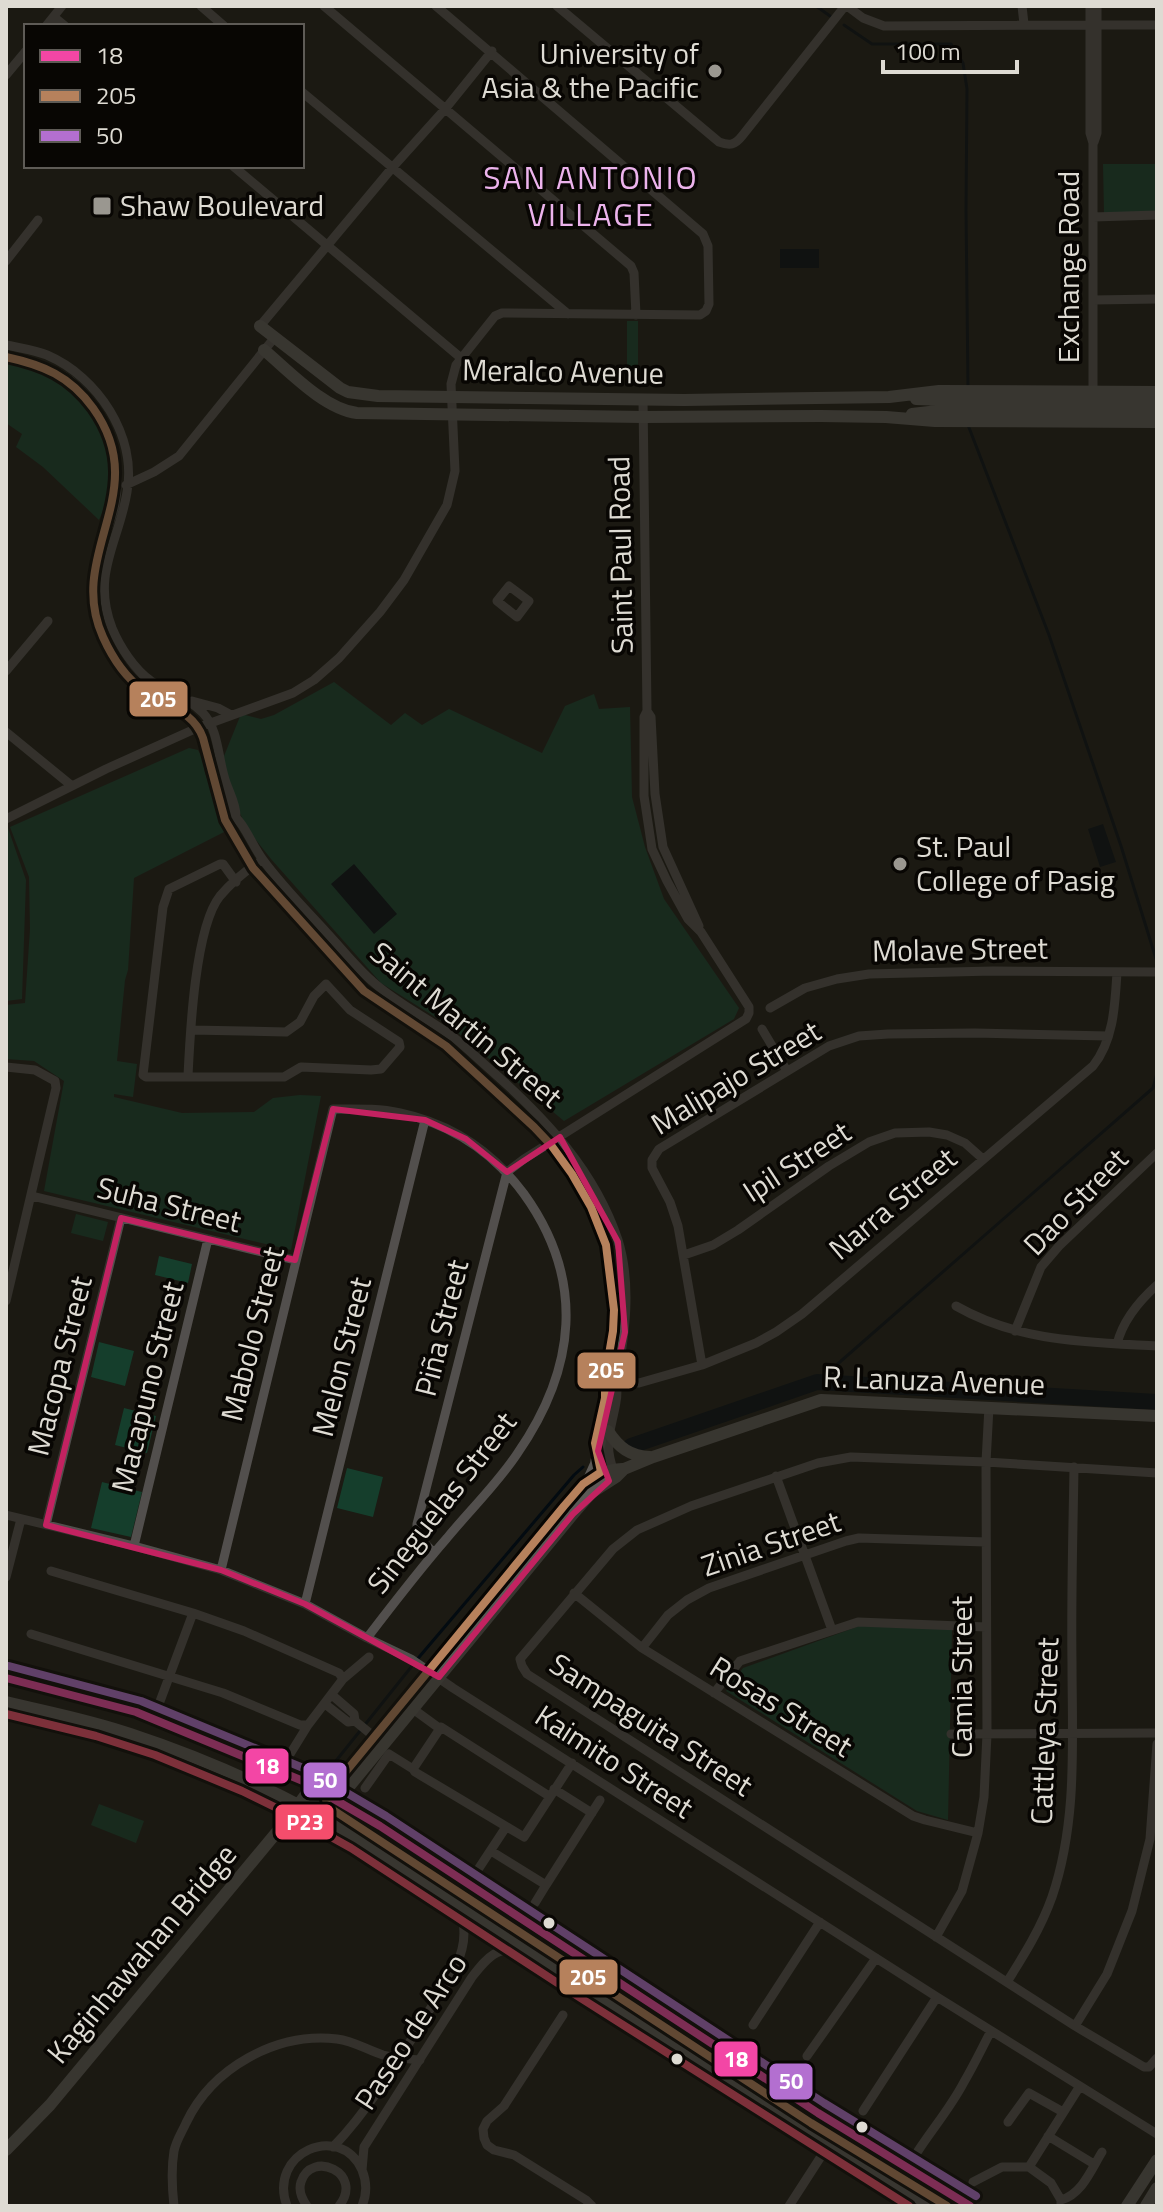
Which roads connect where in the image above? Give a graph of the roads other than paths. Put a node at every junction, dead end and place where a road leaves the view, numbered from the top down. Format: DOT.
graph roads {
  1 [pos="62,6"];
  2 [pos="201,6"];
  3 [pos="324,6"];
  4 [pos="436,6"];
  5 [pos="557,6"];
  6 [pos="846,6"];
  7 [pos="1022,6"];
  8 [pos="1090,6"];
  9 [pos="1097,6"];
  10 [pos="54,17"];
  11 [pos="48,24"];
  12 [pos="63,24"];
  13 [pos="222,24"];
  14 [pos="1024,24"];
  15 [pos="1093,25"];
  16 [pos="1157,25"];
  17 [pos="492,51"];
  18 [pos="24,53"];
  19 [pos="6,75"];
  20 [pos="304,94"];
  21 [pos="446,108"];
  22 [pos="235,168"];
  23 [pos="392,168"];
  24 [pos="1157,215"];
  25 [pos="1093,217"];
  26 [pos="38,220"];
  27 [pos="327,245"];
  28 [pos="6,261"];
  29 [pos="1157,299"];
  30 [pos="1093,300"];
  31 [pos="568,314"];
  32 [pos="636,315"];
  33 [pos="260,326"];
  34 [pos="275,337"];
  35 [pos="6,345"];
  36 [pos="264,350"];
  37 [pos="6,357"];
  38 [pos="461,358"];
  39 [pos="1093,392"];
  40 [pos="1157,392"];
  41 [pos="378,396"];
  42 [pos="451,396"];
  43 [pos="535,397"];
  44 [pos="889,397"];
  45 [pos="643,399"];
  46 [pos="1157,402"];
  47 [pos="938,406"];
  48 [pos="1157,412"];
  49 [pos="378,414"];
  50 [pos="451,415"];
  51 [pos="535,416"];
  52 [pos="643,417"];
  53 [pos="886,417"];
  54 [pos="1157,422"];
  55 [pos="128,484"];
  56 [pos="116,489"];
  57 [pos="48,621"];
  58 [pos="6,671"];
  59 [pos="185,699"];
  60 [pos="231,715"];
  61 [pos="209,723"];
  62 [pos="197,728"];
  63 [pos="6,732"];
  64 [pos="72,786"];
  65 [pos="236,816"];
  66 [pos="6,819"];
  67 [pos="262,860"];
  68 [pos="236,882"];
  69 [pos="1117,972"];
  70 [pos="1156,972"];
  71 [pos="770,1008"];
  72 [pos="762,1029"];
  73 [pos="191,1030"];
  74 [pos="1108,1036"];
  75 [pos="6,1067"];
  76 [pos="787,1071"];
  77 [pos="188,1076"];
  78 [pos="333,1109"];
  79 [pos="425,1120"];
  80 [pos="560,1137"];
  81 [pos="1157,1153"];
  82 [pos="983,1159"];
  83 [pos="507,1172"];
  84 [pos="32,1196"];
  85 [pos="121,1218"];
  86 [pos="208,1239"];
  87 [pos="684,1255"];
  88 [pos="295,1260"];
  89 [pos="1157,1285"];
  90 [pos="6,1301"];
  91 [pos="956,1306"];
  92 [pos="1015,1331"];
  93 [pos="1117,1344"];
  94 [pos="1157,1346"];
  95 [pos="702,1365"];
  96 [pos="617,1383"];
  97 [pos="989,1407"];
  98 [pos="1157,1416"];
  99 [pos="604,1436"];
  100 [pos="653,1457"];
  101 [pos="986,1462"];
  102 [pos="1074,1467"];
  103 [pos="1157,1473"];
  104 [pos="613,1474"];
  105 [pos="776,1476"];
  106 [pos="587,1484"];
  107 [pos="6,1515"];
  108 [pos="21,1519"];
  109 [pos="46,1525"];
  110 [pos="986,1542"];
  111 [pos="134,1546"];
  112 [pos="434,1553"];
  113 [pos="805,1554"];
  114 [pos="221,1570"];
  115 [pos="51,1571"];
  116 [pos="6,1577"];
  117 [pos="574,1593"];
  118 [pos="305,1604"];
  119 [pos="193,1613"];
  120 [pos="986,1627"];
  121 [pos="832,1630"];
  122 [pos="31,1634"];
  123 [pos="367,1638"];
  124 [pos="642,1648"];
  125 [pos="369,1657"];
  126 [pos="425,1668"];
  127 [pos="170,1676"];
  128 [pos="6,1678"];
  129 [pos="343,1679"];
  130 [pos="714,1693"];
  131 [pos="332,1695"];
  132 [pos="6,1702"];
  133 [pos="159,1704"];
  134 [pos="325,1704"];
  135 [pos="413,1709"];
  136 [pos="356,1722"];
  137 [pos="308,1725"];
  138 [pos="439,1728"];
  139 [pos="1072,1733"];
  140 [pos="1157,1733"];
  141 [pos="951,1734"];
  142 [pos="987,1734"];
  143 [pos="376,1738"];
  144 [pos="1157,1744"];
  145 [pos="287,1759"];
  146 [pos="572,1763"];
  147 [pos="413,1769"];
  148 [pos="312,1786"];
  149 [pos="365,1788"];
  150 [pos="552,1792"];
  151 [pos="330,1800"];
  152 [pos="600,1800"];
  153 [pos="300,1805"];
  154 [pos="592,1813"];
  155 [pos="332,1822"];
  156 [pos="506,1827"];
  157 [pos="978,1833"];
  158 [pos="491,1851"];
  159 [pos="479,1868"];
  160 [pos="546,1885"];
  161 [pos="535,1903"];
  162 [pos="460,1906"];
  163 [pos="820,1922"];
  164 [pos="936,1937"];
  165 [pos="559,1943"];
  166 [pos="525,1948"];
  167 [pos="876,1958"];
  168 [pos="547,1961"];
  169 [pos="455,1967"];
  170 [pos="472,1977"];
  171 [pos="1007,1982"];
  172 [pos="937,1997"];
  173 [pos="563,2015"];
  174 [pos="753,2025"];
  175 [pos="1075,2026"];
  176 [pos="991,2031"];
  177 [pos="807,2056"];
  178 [pos="400,2058"];
  179 [pos="1157,2058"];
  180 [pos="420,2060"];
  181 [pos="1080,2086"];
  182 [pos="863,2111"];
  183 [pos="1063,2112"];
  184 [pos="1008,2122"];
  185 [pos="848,2132"];
  186 [pos="1157,2134"];
  187 [pos="1048,2136"];
  188 [pos="835,2144"];
  189 [pos="333,2147"];
  190 [pos="6,2150"];
  191 [pos="918,2151"];
  192 [pos="1102,2152"];
  193 [pos="1157,2160"];
  194 [pos="1094,2164"];
  195 [pos="1029,2167"];
  196 [pos="362,2170"];
  197 [pos="973,2182"];
  198 [pos="1157,2188"];
  199 [pos="912,2194"];
  200 [pos="1061,2203"];
  201 [pos="365,2204"];
  202 [pos="174,2206"];
  203 [pos="287,2206"];
  204 [pos="307,2206"];
  205 [pos="339,2206"];
  206 [pos="592,2206"];
  207 [pos="789,2206"];
  208 [pos="904,2206"];
  209 [pos="931,2206"];
  210 [pos="970,2206"];
  211 [pos="1127,2206"];
  212 [pos="1146,2206"];
  1 -- 10 [label="street"];
  2 -- 13 [label="street"];
  3 -- 21 [label="street"];
  4 -- 17 [label="street"];
  5 -- 6 [label="street"];
  6 -- 14 [label="street"];
  7 -- 14 [label="street"];
  8 -- 15 [label="street, Exchange Road"];
  9 -- 15 [label="street, Exchange Road"];
  10 -- 11 [label="street"];
  10 -- 12 [label="street"];
  14 -- 15 [label="street"];
  15 -- 16 [label="street"];
  15 -- 25 [label="street, Exchange Road"];
  17 -- 21 [label="street"];
  17 -- 32 [label="street"];
  18 -- 19 [label="street"];
  20 -- 23 [label="street"];
  21 -- 23 [label="street"];
  21 -- 32 [label="street"];
  22 -- 27 [label="street"];
  23 -- 27 [label="street"];
  23 -- 31 [label="street"];
  24 -- 25 [label="street"];
  25 -- 30 [label="street, Exchange Road"];
  26 -- 28 [label="street"];
  27 -- 33 [label="street"];
  27 -- 38 [label="street"];
  29 -- 30 [label="street"];
  30 -- 39 [label="street, Exchange Road"];
  31 -- 32 [label="street"];
  31 -- 38 [label="street"];
  33 -- 34 [label="main road, Meralco Avenue"];
  34 -- 36 [label="street"];
  34 -- 41 [label="main road, Meralco Avenue"];
  35 -- 55 [label="street"];
  36 -- 49 [label="main road, Meralco Avenue"];
  36 -- 55 [label="street"];
  37 -- 56 [label="street"];
  38 -- 42 [label="street"];
  39 -- 40 [label="main road, Meralco Avenue"];
  39 -- 44 [label="main road, Meralco Avenue"];
  41 -- 42 [label="main road, Meralco Avenue"];
  41 -- 49 [label="main road"];
  42 -- 43 [label="main road, Meralco Avenue"];
  42 -- 50 [label="street"];
  43 -- 45 [label="main road, Meralco Avenue"];
  43 -- 51 [label="main road"];
  44 -- 45 [label="main road, Meralco Avenue"];
  44 -- 47 [label="main road, Meralco Avenue"];
  45 -- 52 [label="street, Saint Paul Road"];
  46 -- 47 [label="main road, Meralco Avenue"];
  47 -- 48 [label="main road, Meralco Avenue"];
  47 -- 53 [label="main road, Meralco Avenue"];
  49 -- 50 [label="main road, Meralco Avenue"];
  50 -- 51 [label="main road, Meralco Avenue"];
  50 -- 60 [label="street"];
  51 -- 52 [label="main road, Meralco Avenue"];
  52 -- 53 [label="main road, Meralco Avenue"];
  52 -- 80 [label="street, Saint Paul Road"];
  53 -- 54 [label="main road, Meralco Avenue"];
  55 -- 56 [label="street"];
  55 -- 59 [label="street"];
  56 -- 62 [label="street"];
  57 -- 58 [label="street"];
  59 -- 60 [label="street"];
  59 -- 61 [label="street"];
  60 -- 61 [label="street"];
  61 -- 62 [label="street"];
  61 -- 65 [label="street, Saint Martin Street"];
  62 -- 64 [label="street"];
  62 -- 65 [label="street, Saint Martin Street"];
  63 -- 64 [label="street"];
  64 -- 66 [label="street"];
  65 -- 67 [label="street, Saint Martin Street"];
  67 -- 68 [label="street"];
  67 -- 80 [label="street, Saint Martin Street"];
  68 -- 73 [label="street"];
  68 -- 77 [label="street"];
  69 -- 70 [label="street, Molave Street"];
  69 -- 71 [label="street, Molave Street"];
  69 -- 74 [label="street, Narra Street"];
  72 -- 76 [label="street"];
  73 -- 77 [label="street"];
  73 -- 77 [label="street"];
  74 -- 76 [label="street, Malipajo Street"];
  74 -- 82 [label="street, Narra Street"];
  75 -- 84 [label="street"];
  76 -- 87 [label="street, Malipajo Street"];
  78 -- 79 [label="street, Sineguelas Street"];
  78 -- 88 [label="street, Mabolo Street"];
  79 -- 83 [label="street, Sineguelas Street"];
  79 -- 118 [label="street, Melon Street"];
  80 -- 83 [label="street"];
  80 -- 96 [label="street, Saint Martin Street"];
  81 -- 92 [label="street, Dao Street"];
  82 -- 87 [label="street, Ipil Street"];
  82 -- 95 [label="street, Narra Street"];
  83 -- 112 [label="street, Piña Street"];
  83 -- 112 [label="street, Sineguelas Street"];
  84 -- 85 [label="street, Suha Street"];
  84 -- 90 [label="street"];
  85 -- 86 [label="street, Suha Street"];
  85 -- 109 [label="street, Macopa Street"];
  86 -- 88 [label="street, Suha Street"];
  86 -- 111 [label="street, Macapuno Street"];
  87 -- 95 [label="street, Malipajo Street"];
  88 -- 114 [label="street, Mabolo Street"];
  89 -- 93 [label="street"];
  91 -- 92 [label="street"];
  92 -- 93 [label="street"];
  93 -- 94 [label="street"];
  95 -- 96 [label="street, Narra Street"];
  96 -- 99 [label="street, Saint Martin Street"];
  97 -- 98 [label="main road, R. Lanuza Avenue"];
  97 -- 100 [label="main road, R. Lanuza Avenue"];
  97 -- 101 [label="street, Camia Street"];
  99 -- 100 [label="main road"];
  99 -- 104 [label="street, Saint Martin Street"];
  99 -- 106 [label="main road"];
  100 -- 104 [label="main road, R. Lanuza Avenue"];
  101 -- 102 [label="street, Sampaguita Street"];
  101 -- 105 [label="street, Sampaguita Street"];
  101 -- 110 [label="street, Camia Street"];
  102 -- 103 [label="street, Sampaguita Street"];
  102 -- 139 [label="street, Cattleya Street"];
  104 -- 106 [label="main road, R. Lanuza Avenue"];
  104 -- 126 [label="main road, R. Lanuza Avenue"];
  105 -- 113 [label="street"];
  105 -- 117 [label="street, Sampaguita Street"];
  106 -- 126 [label="main road, R. Lanuza Avenue"];
  107 -- 108 [label="street, Kaimito Street"];
  108 -- 109 [label="street, Kaimito Street"];
  108 -- 116 [label="street"];
  109 -- 111 [label="street, Kaimito Street"];
  110 -- 113 [label="street, Zinia Street"];
  110 -- 120 [label="street, Camia Street"];
  111 -- 114 [label="street, Kaimito Street"];
  112 -- 123 [label="street, Sineguelas Street"];
  113 -- 121 [label="street"];
  113 -- 124 [label="street, Zinia Street"];
  114 -- 118 [label="street, Kaimito Street"];
  115 -- 119 [label="street"];
  117 -- 124 [label="street, Rosas Street"];
  117 -- 164 [label="street, Sampaguita Street"];
  118 -- 123 [label="street, Kaimito Street"];
  119 -- 127 [label="street"];
  119 -- 129 [label="street"];
  120 -- 121 [label="street"];
  120 -- 142 [label="street, Camia Street"];
  121 -- 130 [label="street"];
  122 -- 127 [label="street"];
  123 -- 126 [label="street, Kaimito Street"];
  124 -- 130 [label="street, Rosas Street"];
  125 -- 129 [label="street"];
  126 -- 135 [label="main road, R. Lanuza Avenue"];
  126 -- 143 [label="main road, R. Lanuza Avenue"];
  126 -- 146 [label="street, Kaimito Street"];
  127 -- 133 [label="street"];
  127 -- 137 [label="street"];
  128 -- 148 [label="main road"];
  129 -- 131 [label="street"];
  130 -- 157 [label="street, Rosas Street"];
  131 -- 134 [label="street"];
  131 -- 136 [label="street"];
  132 -- 153 [label="main road"];
  134 -- 136 [label="street"];
  134 -- 137 [label="street"];
  135 -- 138 [label="street"];
  135 -- 143 [label="main road, R. Lanuza Avenue"];
  136 -- 143 [label="street"];
  137 -- 145 [label="street"];
  138 -- 147 [label="street"];
  138 -- 150 [label="street"];
  139 -- 140 [label="street"];
  139 -- 142 [label="street"];
  139 -- 171 [label="street, Cattleya Street"];
  141 -- 142 [label="street"];
  142 -- 157 [label="street, Camia Street"];
  143 -- 151 [label="main road, R. Lanuza Avenue"];
  144 -- 175 [label="street"];
  146 -- 150 [label="street"];
  146 -- 163 [label="street, Kaimito Street"];
  147 -- 149 [label="street"];
  147 -- 156 [label="street"];
  148 -- 151 [label="main road"];
  148 -- 153 [label="main road, Kaginhawahan Bridge"];
  150 -- 154 [label="street"];
  150 -- 156 [label="street"];
  151 -- 153 [label="main road"];
  151 -- 155 [label="main road"];
  151 -- 165 [label="main road"];
  152 -- 154 [label="street"];
  153 -- 155 [label="main road"];
  153 -- 190 [label="main road, Kaginhawahan Bridge"];
  154 -- 160 [label="street"];
  155 -- 162 [label="main road"];
  156 -- 158 [label="street"];
  157 -- 164 [label="street, Camia Street"];
  158 -- 159 [label="street"];
  158 -- 160 [label="street"];
  160 -- 161 [label="street"];
  162 -- 166 [label="main road"];
  162 -- 169 [label="street, Paseo de Arco"];
  163 -- 167 [label="street, Kaimito Street"];
  163 -- 174 [label="street"];
  164 -- 171 [label="street, Sampaguita Street"];
  165 -- 168 [label="main road"];
  165 -- 185 [label="main road"];
  166 -- 168 [label="main road"];
  166 -- 170 [label="street, Paseo de Arco"];
  167 -- 172 [label="street, Kaimito Street"];
  167 -- 177 [label="street"];
  168 -- 188 [label="main road"];
  169 -- 170 [label="street"];
  169 -- 178 [label="street, Paseo de Arco"];
  170 -- 180 [label="street, Paseo de Arco"];
  171 -- 175 [label="street, Sampaguita Street"];
  172 -- 176 [label="street, Kaimito Street"];
  172 -- 182 [label="street"];
  173 -- 206 [label="street"];
  175 -- 179 [label="street, Sampaguita Street"];
  176 -- 181 [label="street, Kaimito Street"];
  176 -- 191 [label="street"];
  178 -- 180 [label="street"];
  178 -- 189 [label="street, Paseo de Arco"];
  178 -- 202 [label="street"];
  180 -- 196 [label="street, Paseo de Arco"];
  181 -- 183 [label="street"];
  181 -- 186 [label="street, Kaimito Street"];
  183 -- 184 [label="street"];
  183 -- 187 [label="street"];
  185 -- 188 [label="main road"];
  185 -- 210 [label="main road"];
  187 -- 194 [label="street"];
  187 -- 195 [label="street"];
  188 -- 199 [label="main road"];
  188 -- 207 [label="street"];
  189 -- 196 [label="street"];
  189 -- 203 [label="street"];
  192 -- 194 [label="street"];
  193 -- 211 [label="main road"];
  194 -- 200 [label="street"];
  195 -- 197 [label="street"];
  195 -- 200 [label="street"];
  196 -- 201 [label="street"];
  198 -- 212 [label="main road"];
  199 -- 208 [label="street"];
  199 -- 209 [label="main road"];
  204 -- 205 [label="street"];
}
